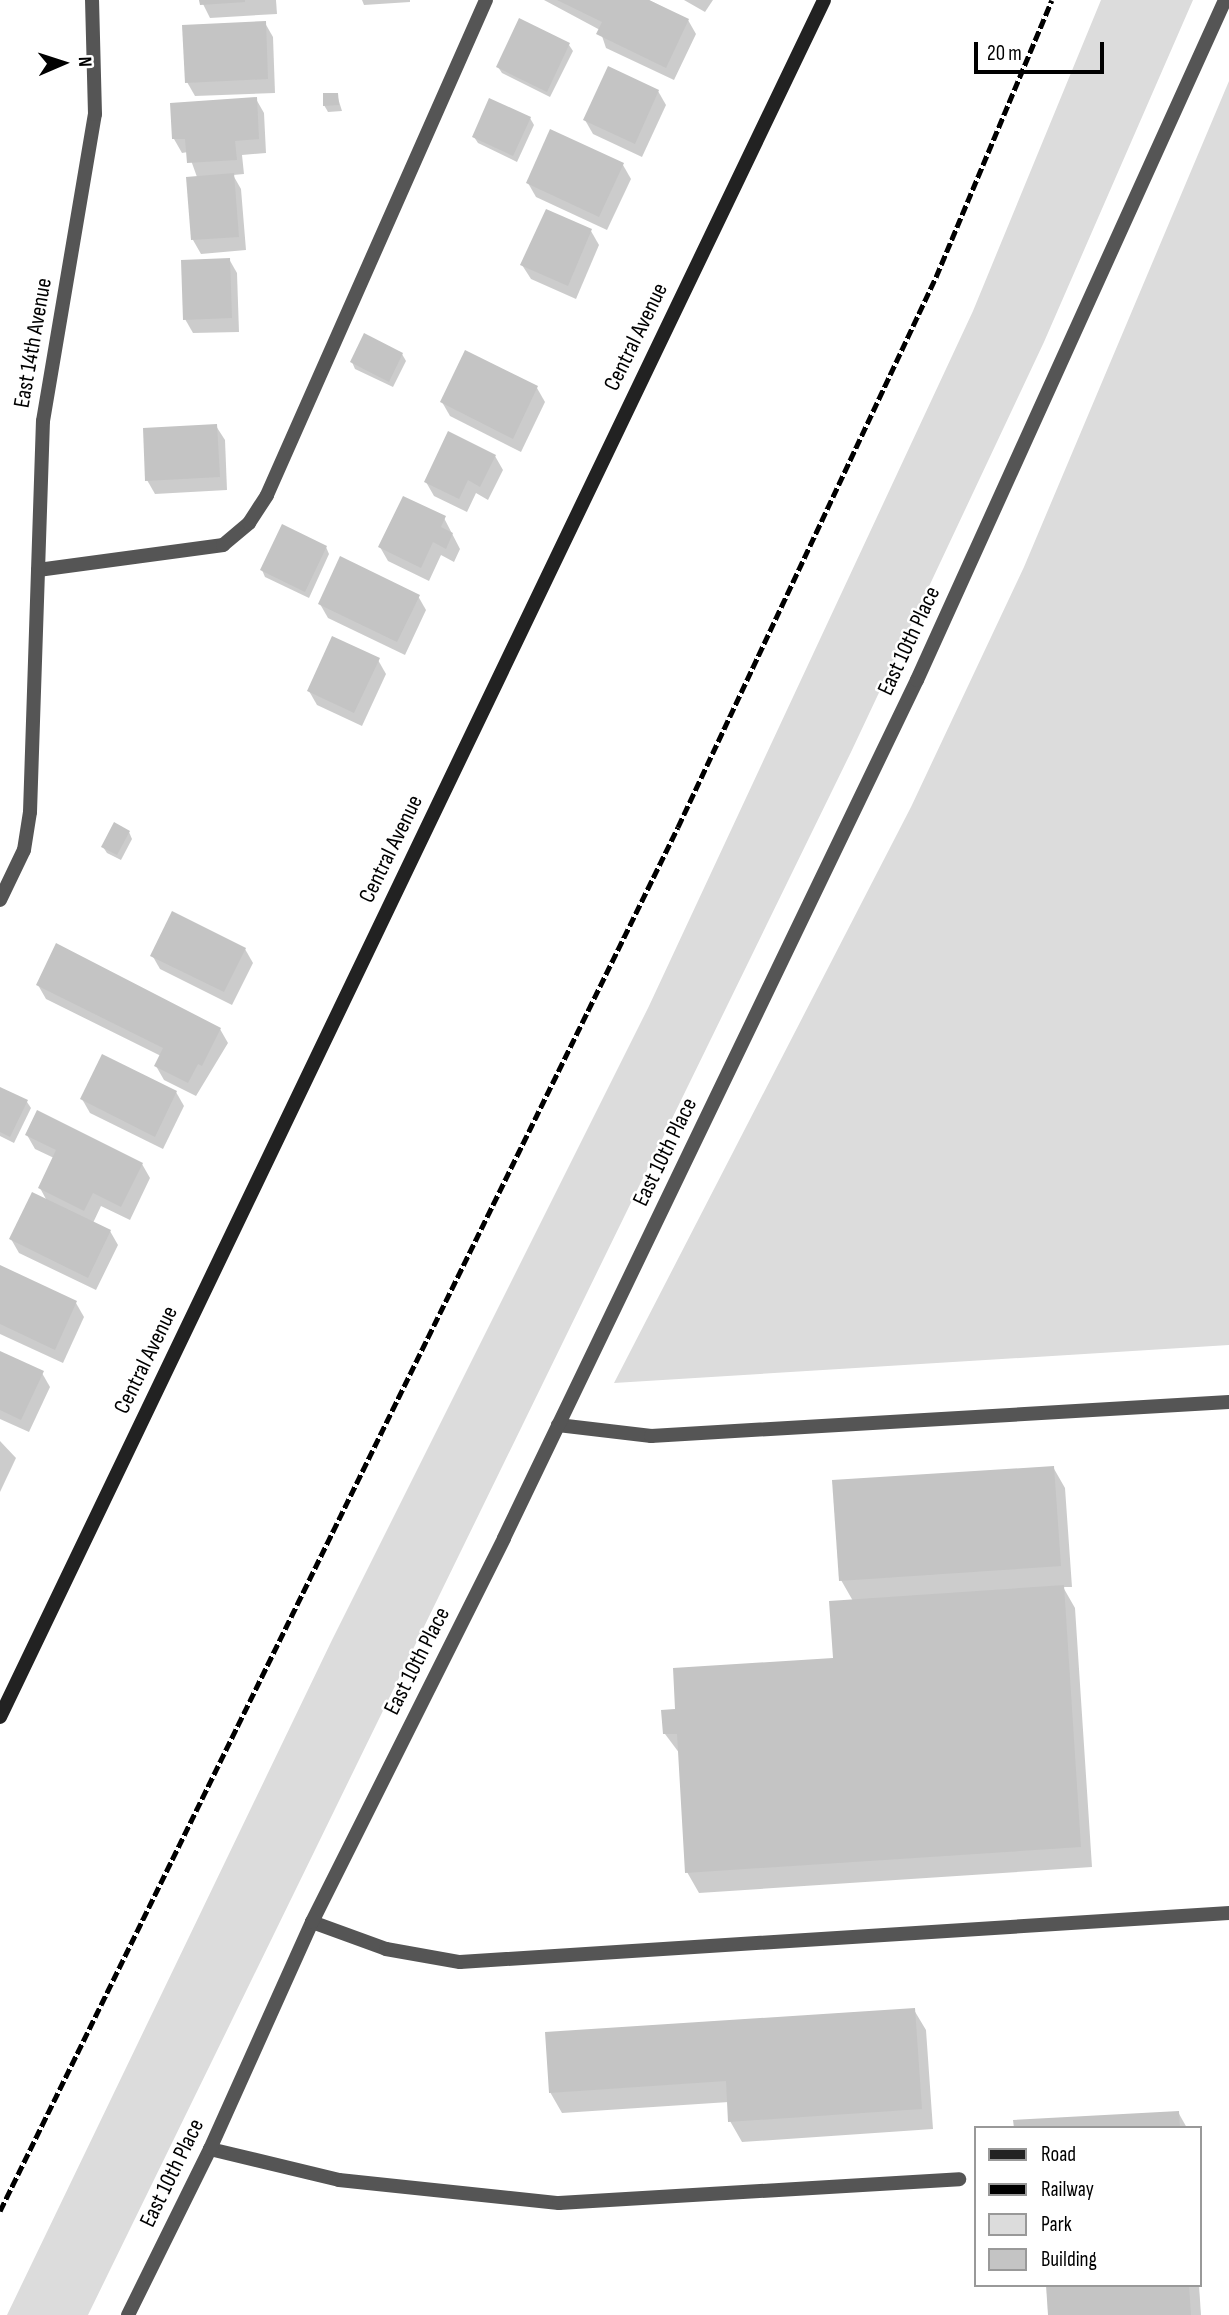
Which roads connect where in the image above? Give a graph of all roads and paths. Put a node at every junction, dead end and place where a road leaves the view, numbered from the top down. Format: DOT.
graph roads {
  1 [pos="92,0"];
  2 [pos="486,0"];
  3 [pos="824,0"];
  4 [pos="1225,0"];
  5 [pos="38,570"];
  6 [pos="0,900"];
  7 [pos="1229,1402"];
  8 [pos="558,1425"];
  9 [pos="0,1717"];
  10 [pos="1229,1913"];
  11 [pos="312,1922"];
  12 [pos="210,2150"];
  13 [pos="959,2179"];
  14 [pos="128,2315"];
  1 -- 5 [label="street, East 14th Avenue"];
  2 -- 5 [label="street"];
  3 -- 9 [label="street, Central Avenue"];
  4 -- 8 [label="street, East 10th Place"];
  5 -- 6 [label="street, East 14th Avenue"];
  7 -- 8 [label="street"];
  8 -- 11 [label="street, East 10th Place"];
  10 -- 11 [label="street"];
  11 -- 12 [label="street, East 10th Place"];
  12 -- 13 [label="street"];
  12 -- 14 [label="street, East 10th Place"];
}
